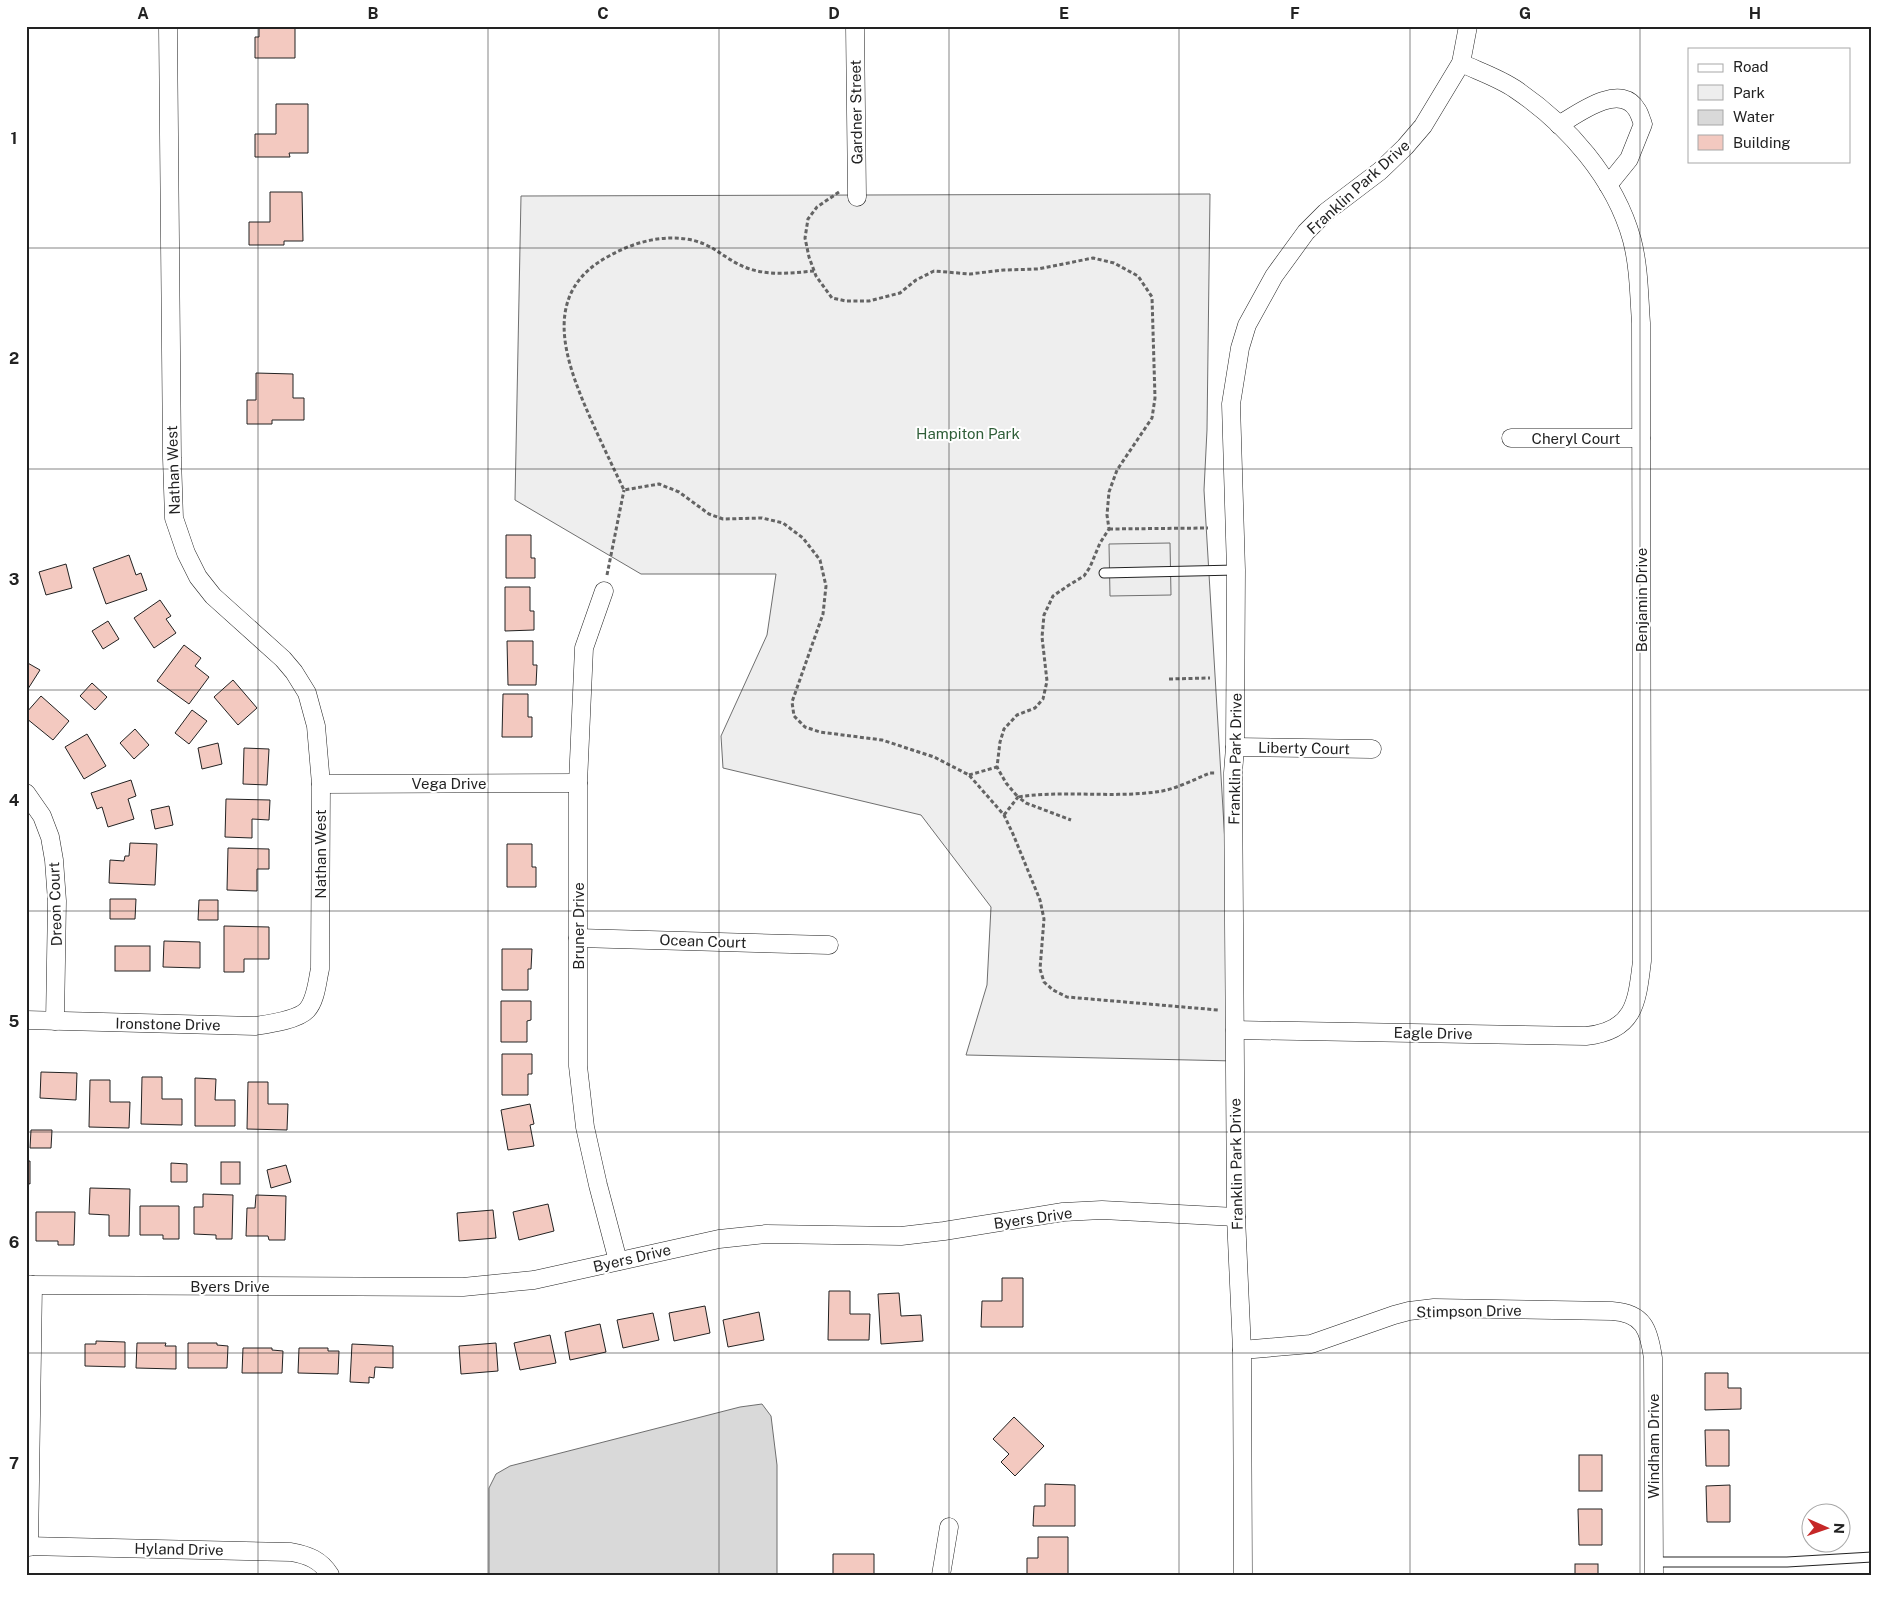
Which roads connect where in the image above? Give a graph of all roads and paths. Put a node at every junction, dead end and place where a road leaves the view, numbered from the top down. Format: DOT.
graph roads {
  1 [pos="168,26"];
  2 [pos="855,26"];
  3 [pos="1468,26"];
  4 [pos="1460,63"];
  5 [pos="1559,125"];
  6 [pos="1608,185"];
  7 [pos="857,191"];
  8 [pos="814,271"];
  9 [pos="1511,438"];
  10 [pos="1641,438"];
  11 [pos="624,490"];
  12 [pos="1208,528"];
  13 [pos="1109,529"];
  14 [pos="1236,570"];
  15 [pos="1104,573"];
  16 [pos="604,591"];
  17 [pos="1210,678"];
  18 [pos="1169,679"];
  19 [pos="1235,747"];
  20 [pos="1372,749"];
  21 [pos="997,767"];
  22 [pos="1233,773"];
  23 [pos="969,775"];
  24 [pos="578,783"];
  25 [pos="321,784"];
  26 [pos="26,793"];
  27 [pos="1018,797"];
  28 [pos="1004,815"];
  29 [pos="1071,820"];
  30 [pos="578,938"];
  31 [pos="829,945"];
  32 [pos="307,1010"];
  33 [pos="1235,1011"];
  34 [pos="1628,1019"];
  35 [pos="26,1020"];
  36 [pos="55,1021"];
  37 [pos="1235,1030"];
  38 [pos="1236,1217"];
  39 [pos="618,1260"];
  40 [pos="30,1285"];
  41 [pos="1640,1320"];
  42 [pos="1242,1350"];
  43 [pos="949,1527"];
  44 [pos="28,1546"];
  45 [pos="1872,1557"];
  46 [pos="1654,1568"];
  47 [pos="327,1570"];
  48 [pos="941,1575"];
  49 [pos="1243,1575"];
  1 -- 25 [label="street, Nathan West"];
  2 -- 7 [label="street, Gardner Street"];
  3 -- 4 [label="street, Franklin Park Drive"];
  4 -- 5 [label="street, Benjamin Drive"];
  4 -- 14 [label="street, Franklin Park Drive"];
  5 -- 6 [label="street, Benjamin Drive"];
  5 -- 6 [label="street"];
  6 -- 10 [label="street, Benjamin Drive"];
  7 -- 8 [label="path"];
  8 -- 11 [label="path"];
  8 -- 13 [label="path"];
  9 -- 10 [label="street, Cheryl Court"];
  10 -- 34 [label="street, Benjamin Drive"];
  11 -- 16 [label="path"];
  11 -- 23 [label="path"];
  12 -- 13 [label="path"];
  13 -- 21 [label="path"];
  14 -- 15 [label="lane"];
  14 -- 19 [label="street, Franklin Park Drive"];
  16 -- 24 [label="street, Bruner Drive"];
  17 -- 18 [label="path"];
  19 -- 20 [label="street, Liberty Court"];
  19 -- 22 [label="street, Franklin Park Drive"];
  21 -- 23 [label="path"];
  21 -- 27 [label="path"];
  22 -- 27 [label="path"];
  22 -- 33 [label="street, Franklin Park Drive"];
  23 -- 28 [label="path"];
  24 -- 25 [label="street, Vega Drive"];
  24 -- 30 [label="street, Bruner Drive"];
  25 -- 32 [label="street, Nathan West"];
  26 -- 36 [label="street, Dreon Court"];
  27 -- 28 [label="path"];
  27 -- 29 [label="path"];
  28 -- 33 [label="path"];
  30 -- 31 [label="street, Ocean Court"];
  30 -- 39 [label="street, Bruner Drive"];
  32 -- 36 [label="street, Ironstone Drive"];
  33 -- 37 [label="street, Franklin Park Drive"];
  34 -- 37 [label="street, Eagle Drive"];
  35 -- 36 [label="street, Ironstone Drive"];
  37 -- 38 [label="street, Franklin Park Drive"];
  38 -- 39 [label="street, Byers Drive"];
  38 -- 42 [label="street, Franklin Park Drive"];
  39 -- 40 [label="street, Byers Drive"];
  40 -- 44 [label="street"];
  41 -- 42 [label="street, Stimpson Drive"];
  41 -- 46 [label="street, Windham Drive"];
  42 -- 49 [label="street, Franklin Park Drive"];
  43 -- 48 [label="street"];
  44 -- 47 [label="street, Hyland Drive"];
  45 -- 46 [label="lane"];
}
